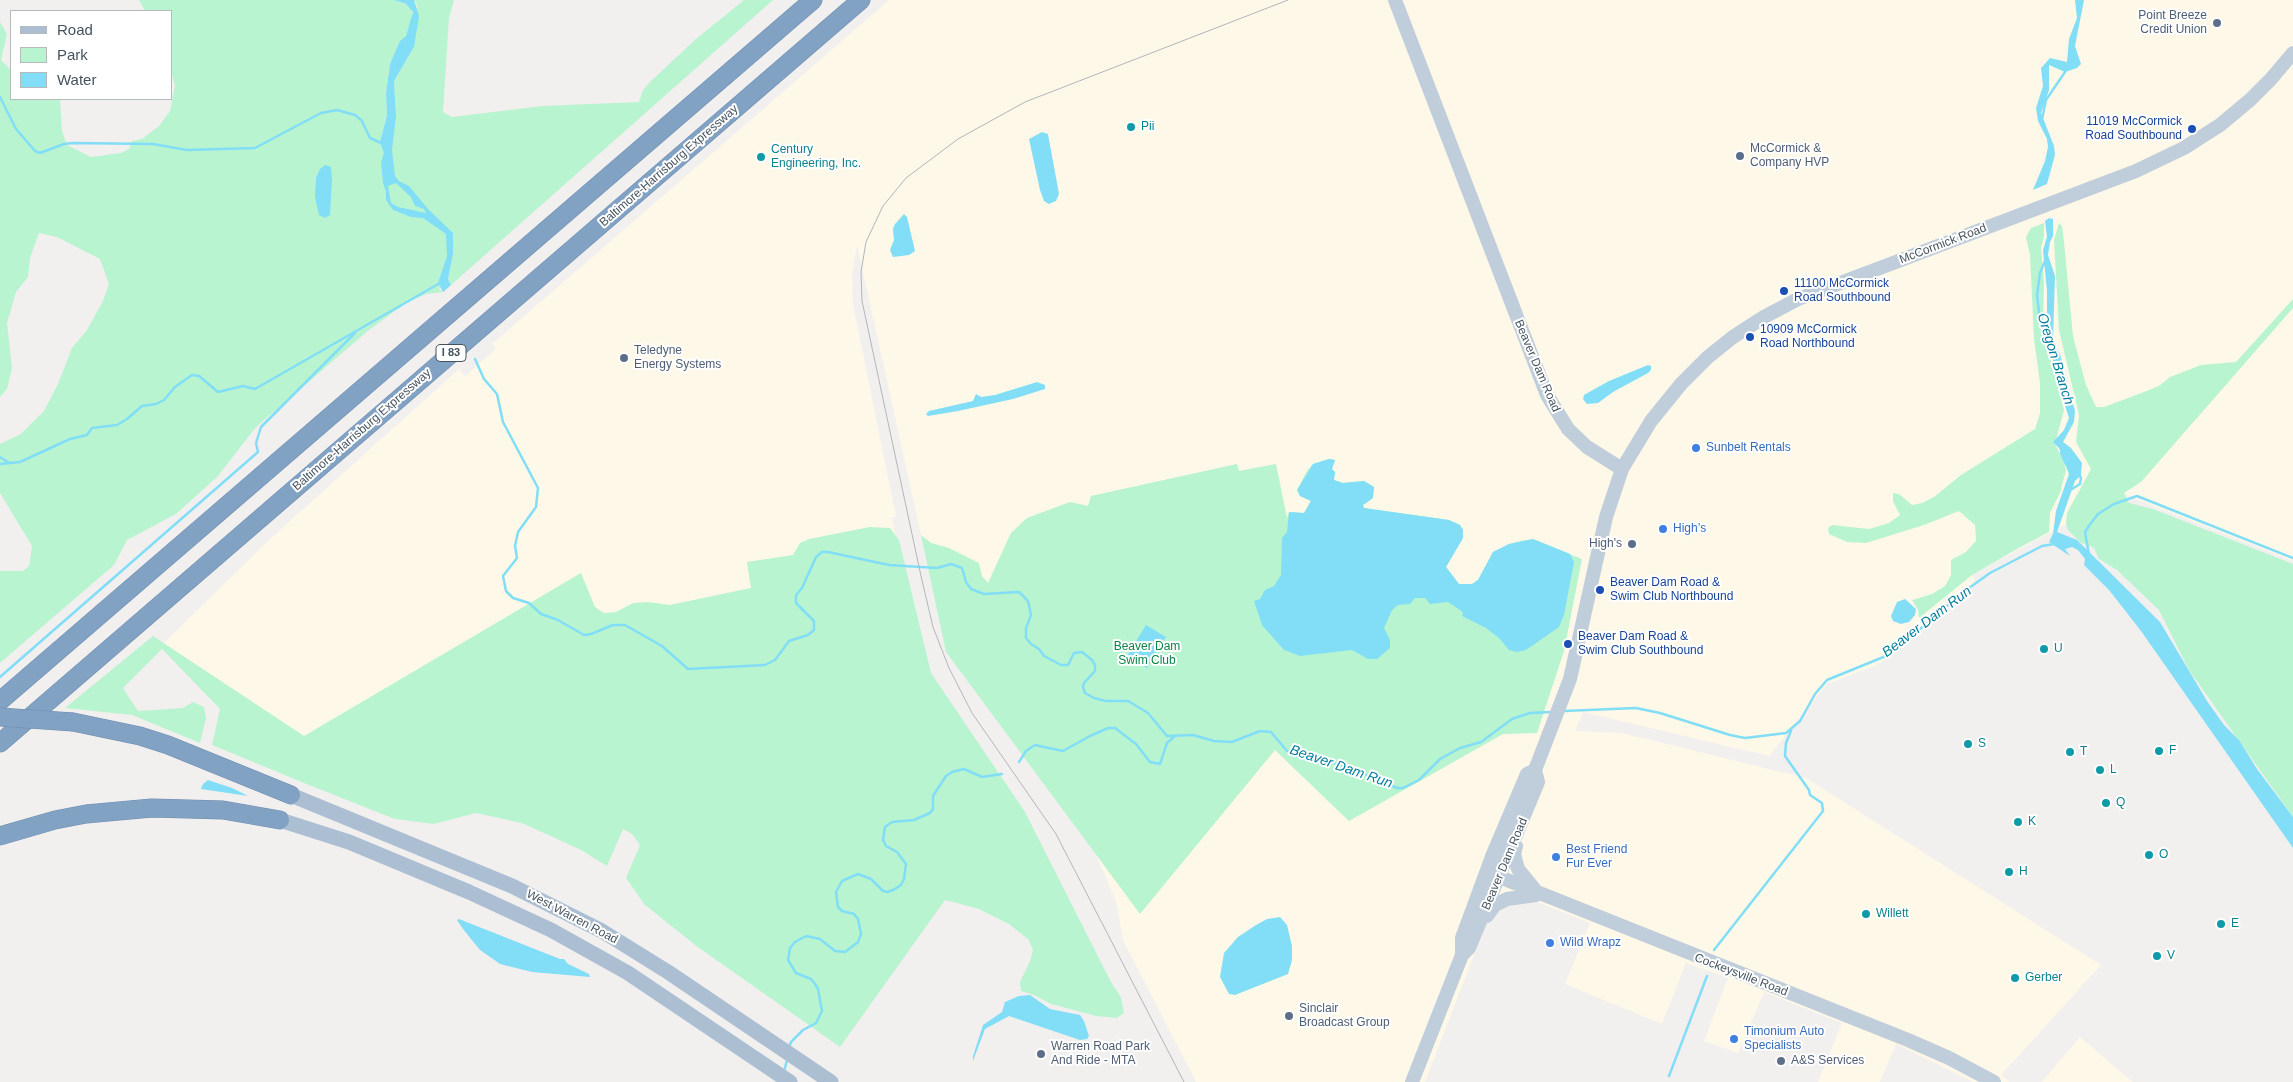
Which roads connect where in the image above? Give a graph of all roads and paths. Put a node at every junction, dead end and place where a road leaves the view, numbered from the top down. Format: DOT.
graph roads {
  1 [pos="812,0"];
  2 [pos="861,0"];
  3 [pos="1395,0"];
  4 [pos="2293,53"];
  5 [pos="1622,470"];
  6 [pos="0,701"];
  7 [pos="0,717"];
  8 [pos="0,743"];
  9 [pos="1535,770"];
  10 [pos="291,795"];
  11 [pos="280,820"];
  12 [pos="1519,830"];
  13 [pos="0,836"];
  14 [pos="1486,872"];
  15 [pos="1500,878"];
  16 [pos="1539,894"];
  17 [pos="1478,926"];
  18 [pos="1462,955"];
  19 [pos="790,1082"];
  20 [pos="831,1082"];
  21 [pos="1412,1082"];
  22 [pos="1994,1082"];
  1 -- 6 [label="highway, I 83"];
  2 -- 8 [label="highway, Baltimore-Harrisburg Expressway / I 83"];
  3 -- 5 [label="main road, Beaver Dam Road"];
  4 -- 5 [label="main road, McCormick Road"];
  5 -- 9 [label="main road, Beaver Dam Road"];
  7 -- 10 [label="highway, bridge"];
  9 -- 12 [label="main road, Beaver Dam Road"];
  9 -- 14 [label="main road, Beaver Dam Road"];
  10 -- 20 [label="main road, West Warren Road"];
  11 -- 13 [label="highway"];
  11 -- 19 [label="main road, West Warren Road"];
  12 -- 15 [label="main road, Beaver Dam Road"];
  12 -- 16 [label="main road"];
  14 -- 15 [label="main road, Cockeysville Road"];
  14 -- 18 [label="main road, Beaver Dam Road"];
  15 -- 16 [label="main road, Cockeysville Road"];
  15 -- 17 [label="main road, Beaver Dam Road"];
  16 -- 17 [label="main road"];
  16 -- 22 [label="main road, Cockeysville Road"];
  17 -- 18 [label="main road, Beaver Dam Road"];
  18 -- 21 [label="main road, Beaver Dam Road"];
}
